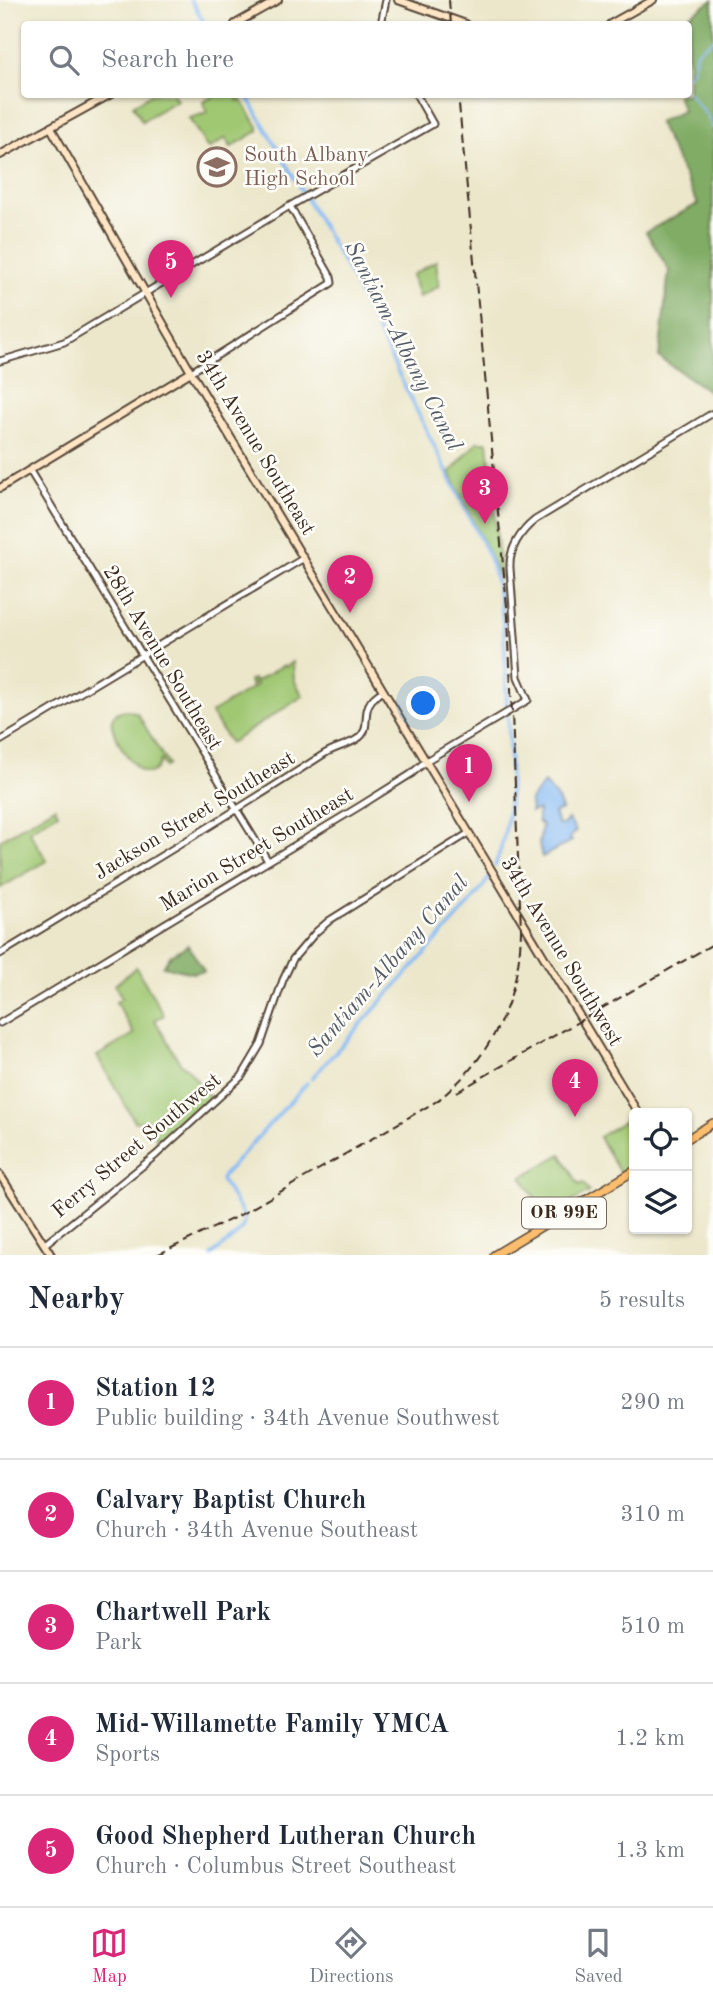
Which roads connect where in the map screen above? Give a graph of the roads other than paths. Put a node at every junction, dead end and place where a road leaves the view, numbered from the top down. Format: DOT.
graph roads {
  1 [pos="278,0"];
  2 [pos="386,0"];
  3 [pos="398,0"];
  4 [pos="653,0"];
  5 [pos="240,21"];
  6 [pos="382,21"];
  7 [pos="457,21"];
  8 [pos="615,21"];
  9 [pos="104,98"];
  10 [pos="418,98"];
  11 [pos="51,128"];
  12 [pos="1,156"];
  13 [pos="290,206"];
  14 [pos="146,293"];
  15 [pos="0,361"];
  16 [pos="191,372"];
  17 [pos="713,413"];
  18 [pos="30,471"];
  19 [pos="0,488"];
  20 [pos="304,558"];
  21 [pos="142,656"];
  22 [pos="383,691"];
  23 [pos="0,741"];
  24 [pos="426,761"];
  25 [pos="454,809"];
  26 [pos="237,810"];
  27 [pos="469,834"];
  28 [pos="268,861"];
  29 [pos="0,954"];
  30 [pos="0,1023"];
  31 [pos="635,1108"];
  32 [pos="713,1123"];
  33 [pos="692,1136"];
  34 [pos="629,1174"];
  35 [pos="0,1175"];
  36 [pos="45,1244"];
  37 [pos="51,1255"];
  38 [pos="494,1255"];
  1 -- 5 [label="main road"];
  2 -- 6 [label="street"];
  3 -- 7 [label="main road"];
  4 -- 8 [label="main road"];
  9 -- 11 [label="main road"];
  10 -- 13 [label="street"];
  11 -- 12 [label="main road"];
  11 -- 14 [label="main road, 34th Avenue Southeast"];
  13 -- 14 [label="street"];
  13 -- 16 [label="street"];
  14 -- 15 [label="street"];
  14 -- 16 [label="main road, 34th Avenue Southeast"];
  16 -- 18 [label="main road"];
  16 -- 20 [label="main road, 34th Avenue Southeast"];
  17 -- 24 [label="street, Marion Street Southeast"];
  18 -- 19 [label="main road"];
  18 -- 21 [label="street, 28th Avenue Southeast"];
  20 -- 21 [label="street"];
  20 -- 22 [label="main road, 34th Avenue Southeast"];
  21 -- 23 [label="street"];
  21 -- 26 [label="street, 28th Avenue Southeast"];
  22 -- 24 [label="main road, 34th Avenue Southeast"];
  22 -- 26 [label="street, Jackson Street Southeast"];
  24 -- 25 [label="main road, 34th Avenue Southeast"];
  24 -- 28 [label="street, Marion Street Southeast"];
  25 -- 27 [label="main road, 34th Avenue Southwest"];
  26 -- 28 [label="street, 28th Avenue Southeast"];
  26 -- 29 [label="street, Jackson Street Southeast"];
  27 -- 31 [label="main road, 34th Avenue Southwest"];
  27 -- 36 [label="street, Ferry Street Southwest"];
  28 -- 30 [label="street, Marion Street Southeast"];
  32 -- 33 [label="main road"];
  34 -- 38 [label="main road, OR 99E"];
  35 -- 36 [label="main road"];
  36 -- 37 [label="main road"];
}
